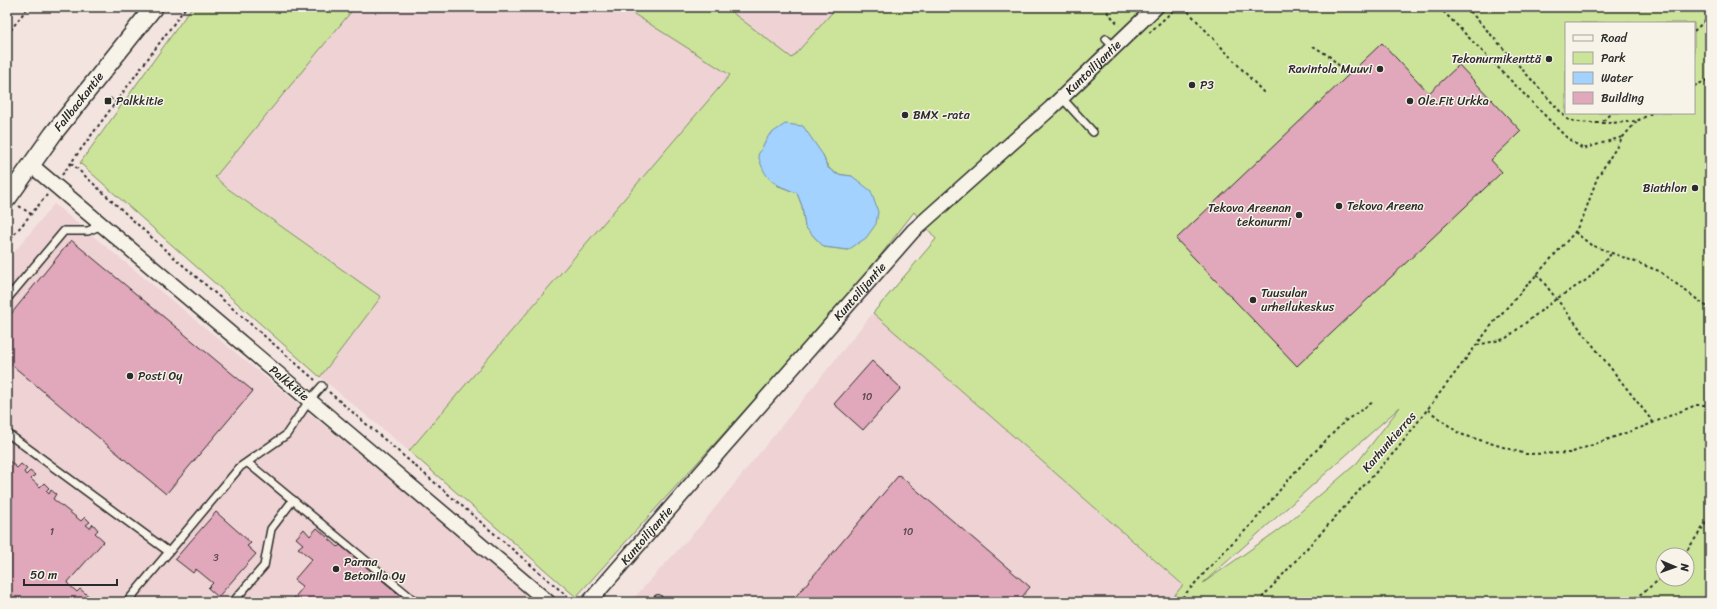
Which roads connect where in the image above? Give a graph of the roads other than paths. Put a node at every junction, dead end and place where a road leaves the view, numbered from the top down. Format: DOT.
graph roads {
  1 [pos="154,7"];
  2 [pos="1156,7"];
  3 [pos="1062,98"];
  4 [pos="1093,132"];
  5 [pos="31,165"];
  6 [pos="7,199"];
  7 [pos="102,225"];
  8 [pos="7,299"];
  9 [pos="322,386"];
  10 [pos="309,401"];
  11 [pos="7,433"];
  12 [pos="248,463"];
  13 [pos="293,500"];
  14 [pos="169,552"];
  15 [pos="128,602"];
  16 [pos="233,602"];
  17 [pos="416,602"];
  18 [pos="548,602"];
  19 [pos="589,602"];
  1 -- 5 [label="street, Fallbackantie"];
  2 -- 3 [label="street, Kuntoilijantie"];
  3 -- 4 [label="lane"];
  3 -- 19 [label="street, Kuntoilijantie"];
  5 -- 6 [label="street, Fallbackantie"];
  5 -- 7 [label="street, Palkkitie"];
  7 -- 8 [label="lane"];
  7 -- 10 [label="street, Palkkitie"];
  9 -- 10 [label="lane"];
  10 -- 12 [label="lane"];
  10 -- 18 [label="street, Palkkitie"];
  11 -- 14 [label="lane"];
  12 -- 13 [label="lane"];
  12 -- 14 [label="lane"];
  13 -- 16 [label="lane"];
  13 -- 17 [label="lane"];
  14 -- 15 [label="lane"];
}
